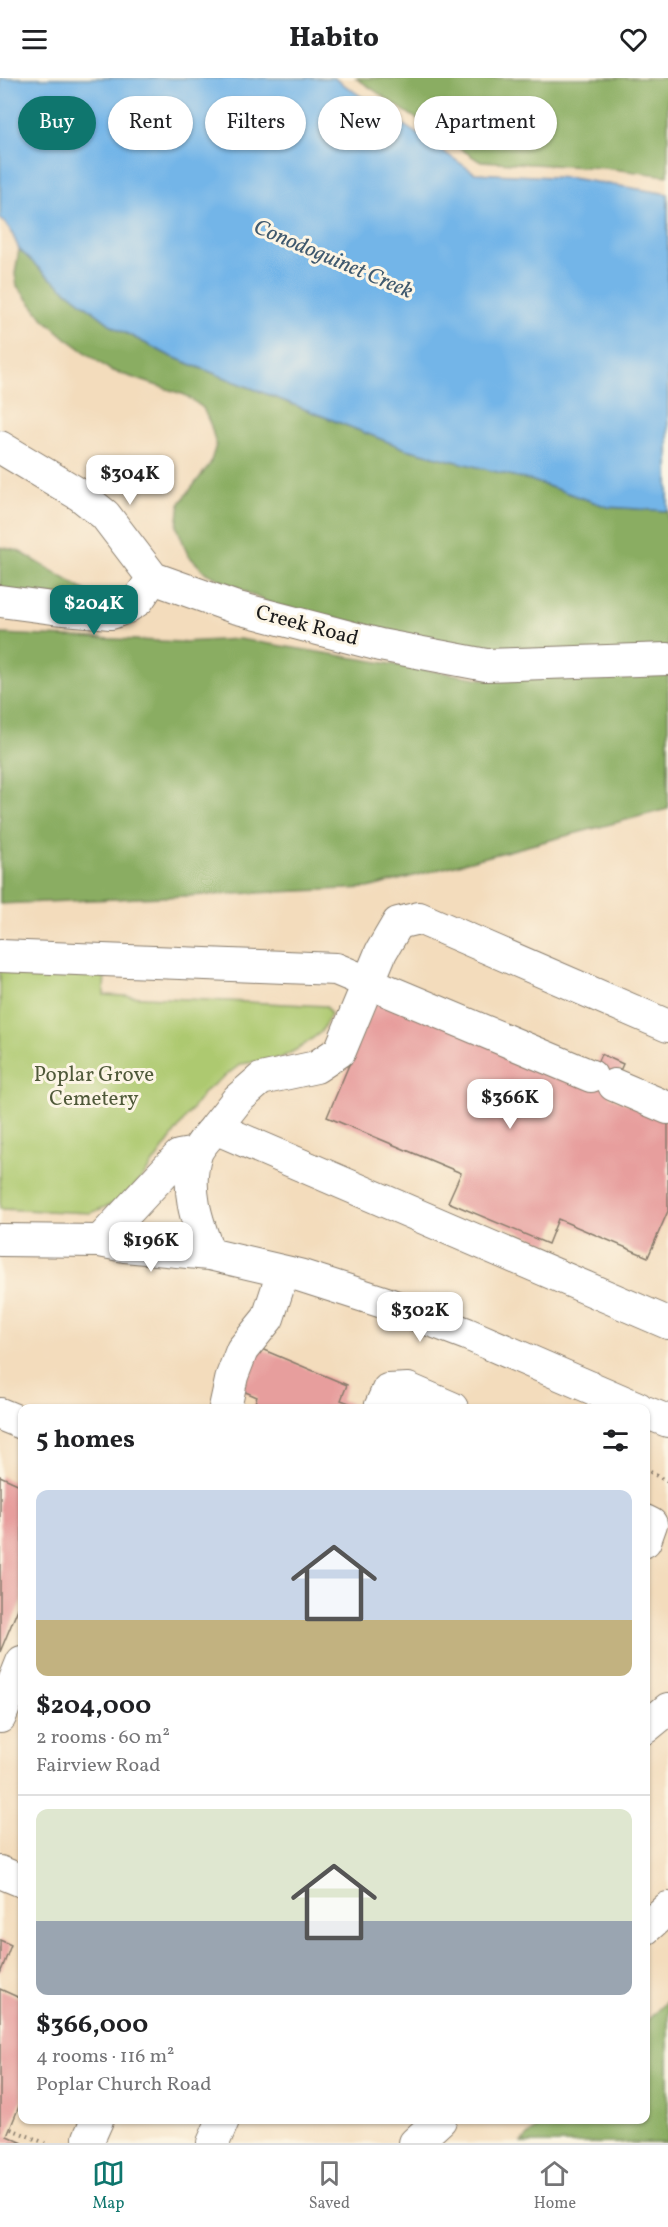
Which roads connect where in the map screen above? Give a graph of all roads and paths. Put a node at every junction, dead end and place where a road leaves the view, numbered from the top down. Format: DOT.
graph roads {
  1 [pos="0,447"];
  2 [pos="153,578"];
  3 [pos="0,600"];
  4 [pos="668,659"];
  5 [pos="0,956"];
  6 [pos="368,981"];
  7 [pos="668,1026"];
  8 [pos="668,1108"];
  9 [pos="215,1128"];
  10 [pos="196,1153"];
  11 [pos="0,1240"];
  12 [pos="100,1241"];
  13 [pos="209,1254"];
  14 [pos="283,1272"];
  15 [pos="668,1323"];
  16 [pos="226,1404"];
  17 [pos="382,1404"];
  18 [pos="443,1404"];
  19 [pos="629,1404"];
  20 [pos="0,1414"];
  21 [pos="650,1414"];
  22 [pos="668,1421"];
  23 [pos="18,1422"];
  24 [pos="650,1472"];
  25 [pos="668,1482"];
  26 [pos="18,1672"];
  27 [pos="650,1703"];
  28 [pos="668,1710"];
  29 [pos="0,1717"];
  30 [pos="650,1724"];
  31 [pos="0,1872"];
  32 [pos="18,1879"];
  33 [pos="668,1908"];
  34 [pos="650,1924"];
  35 [pos="221,2124"];
  36 [pos="436,2124"];
  37 [pos="10,2129"];
  38 [pos="45,2143"];
  39 [pos="213,2143"];
  40 [pos="415,2143"];
  1 -- 2 [label="street"];
  2 -- 3 [label="street"];
  2 -- 4 [label="street, Creek Road"];
  5 -- 6 [label="street"];
  6 -- 7 [label="street"];
  6 -- 8 [label="street"];
  6 -- 9 [label="street"];
  9 -- 10 [label="street"];
  9 -- 15 [label="street"];
  10 -- 12 [label="street"];
  10 -- 13 [label="street"];
  11 -- 12 [label="street"];
  12 -- 13 [label="street"];
  13 -- 14 [label="street"];
  14 -- 16 [label="street"];
  14 -- 19 [label="street"];
  17 -- 18 [label="street"];
  20 -- 23 [label="street"];
  21 -- 22 [label="street"];
  24 -- 25 [label="path"];
  26 -- 29 [label="street"];
  27 -- 28 [label="street"];
  28 -- 30 [label="street"];
  31 -- 32 [label="street"];
  33 -- 34 [label="street"];
  35 -- 39 [label="street"];
  36 -- 40 [label="street"];
  37 -- 38 [label="path"];
}
